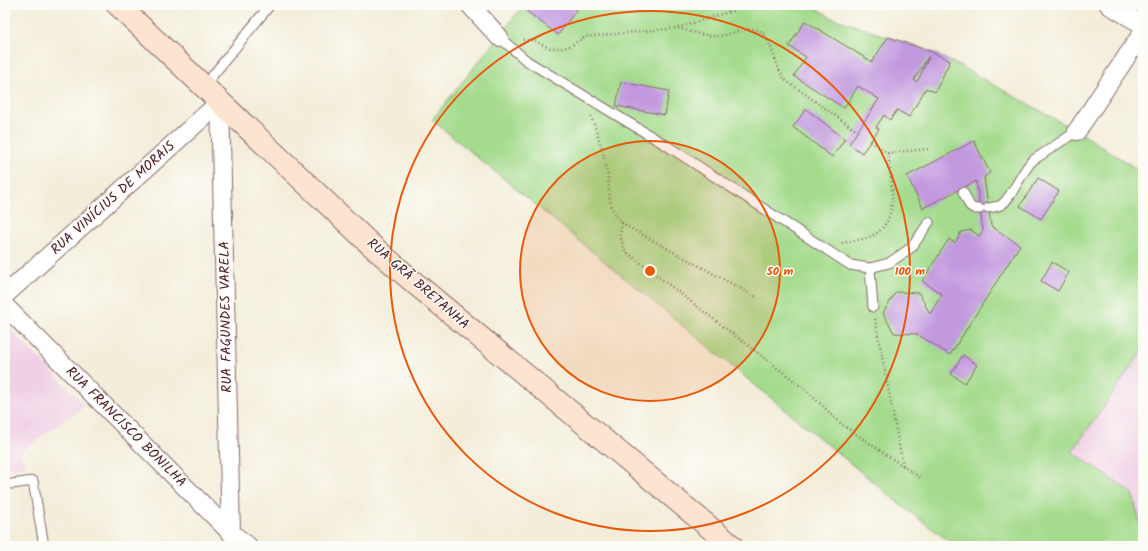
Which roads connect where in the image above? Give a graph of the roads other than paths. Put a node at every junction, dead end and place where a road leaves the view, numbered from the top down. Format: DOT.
graph roads {
  1 [pos="118,5"];
  2 [pos="270,5"];
  3 [pos="470,5"];
  4 [pos="1109,5"];
  5 [pos="1127,5"];
  6 [pos="1142,26"];
  7 [pos="503,41"];
  8 [pos="204,86"];
  9 [pos="220,102"];
  10 [pos="1077,131"];
  11 [pos="963,192"];
  12 [pos="929,222"];
  13 [pos="870,268"];
  14 [pos="5,295"];
  15 [pos="5,306"];
  16 [pos="873,307"];
  17 [pos="12,484"];
  18 [pos="240,542"];
  19 [pos="44,546"];
  20 [pos="732,546"];
  1 -- 8 [label="street, RUA GRÃ BRETANHA"];
  2 -- 8 [label="lane"];
  3 -- 7 [label="street"];
  4 -- 6 [label="street"];
  5 -- 6 [label="street"];
  6 -- 10 [label="street"];
  7 -- 13 [label="lane"];
  8 -- 9 [label="street, RUA GRÃ BRETANHA"];
  9 -- 14 [label="street, RUA VINÍCIUS DE MORAIS"];
  9 -- 18 [label="street, RUA FAGUNDES VARELA"];
  9 -- 20 [label="street, RUA GRÃ BRETANHA"];
  10 -- 11 [label="lane"];
  12 -- 13 [label="lane"];
  13 -- 16 [label="lane"];
  15 -- 18 [label="street, RUA FRANCISCO BONILHA"];
  17 -- 19 [label="lane"];
}
